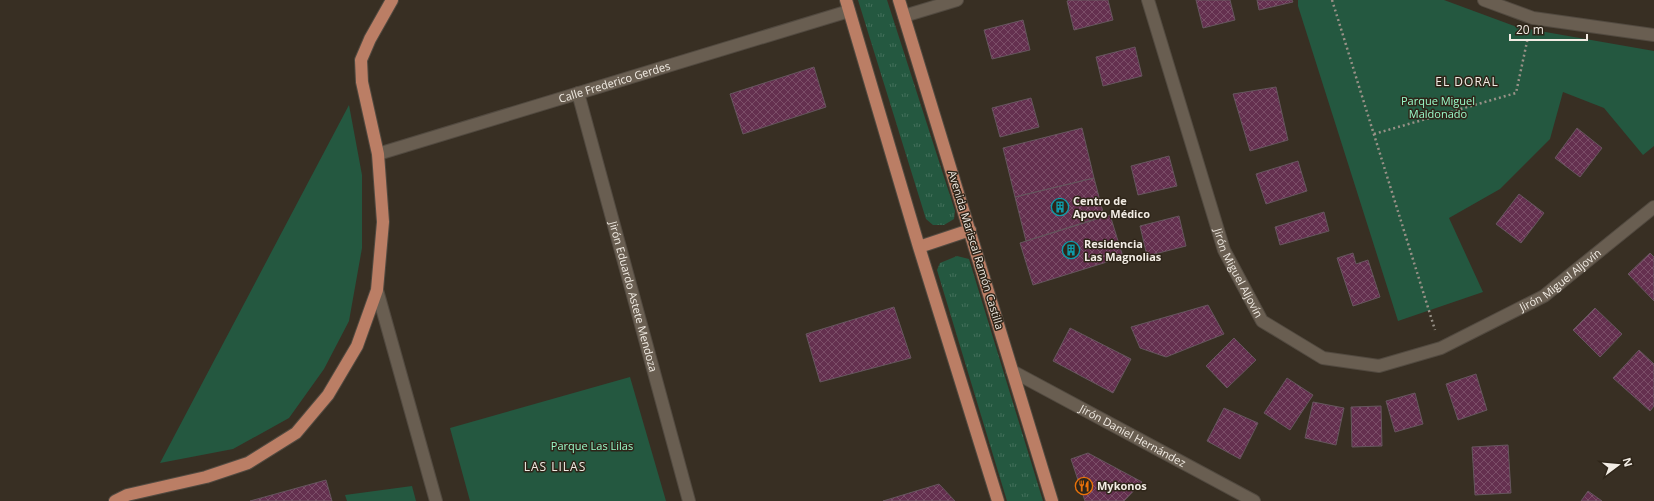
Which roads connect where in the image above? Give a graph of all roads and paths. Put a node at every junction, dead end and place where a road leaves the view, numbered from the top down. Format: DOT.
graph roads {
  1 [pos="392,0"];
  2 [pos="899,0"];
  3 [pos="957,0"];
  4 [pos="1148,0"];
  5 [pos="1332,0"];
  6 [pos="1484,0"];
  7 [pos="848,5"];
  8 [pos="904,16"];
  9 [pos="1533,18"];
  10 [pos="1654,35"];
  11 [pos="578,93"];
  12 [pos="1374,134"];
  13 [pos="378,154"];
  14 [pos="1654,207"];
  15 [pos="970,230"];
  16 [pos="919,247"];
  17 [pos="377,290"];
  18 [pos="1441,348"];
  19 [pos="1012,371"];
  20 [pos="116,501"];
  21 [pos="436,501"];
  22 [pos="689,501"];
  23 [pos="998,501"];
  24 [pos="1052,501"];
  25 [pos="1254,501"];
  1 -- 13 [label="main road"];
  2 -- 8 [label="main road, Avenida Mariscal Ramón Castilla"];
  3 -- 8 [label="street"];
  4 -- 18 [label="street, Jirón Miguel Aljovín"];
  5 -- 12 [label="path"];
  6 -- 9 [label="street"];
  7 -- 11 [label="street, Calle Frederico Gerdes"];
  7 -- 16 [label="main road"];
  8 -- 15 [label="main road, Avenida Mariscal Ramón Castilla"];
  9 -- 10 [label="street"];
  9 -- 12 [label="path"];
  11 -- 13 [label="street, Calle Frederico Gerdes"];
  11 -- 22 [label="street, Jirón Eduardo Astete Mendoza"];
  12 -- 18 [label="path"];
  13 -- 17 [label="main road"];
  14 -- 18 [label="street, Jirón Miguel Aljovín"];
  15 -- 16 [label="main road"];
  15 -- 19 [label="main road, Avenida Mariscal Ramón Castilla"];
  16 -- 23 [label="main road"];
  17 -- 20 [label="main road"];
  17 -- 21 [label="street"];
  19 -- 24 [label="main road, Avenida Mariscal Ramón Castilla"];
  19 -- 25 [label="street, Jirón Daniel Hernández"];
}
